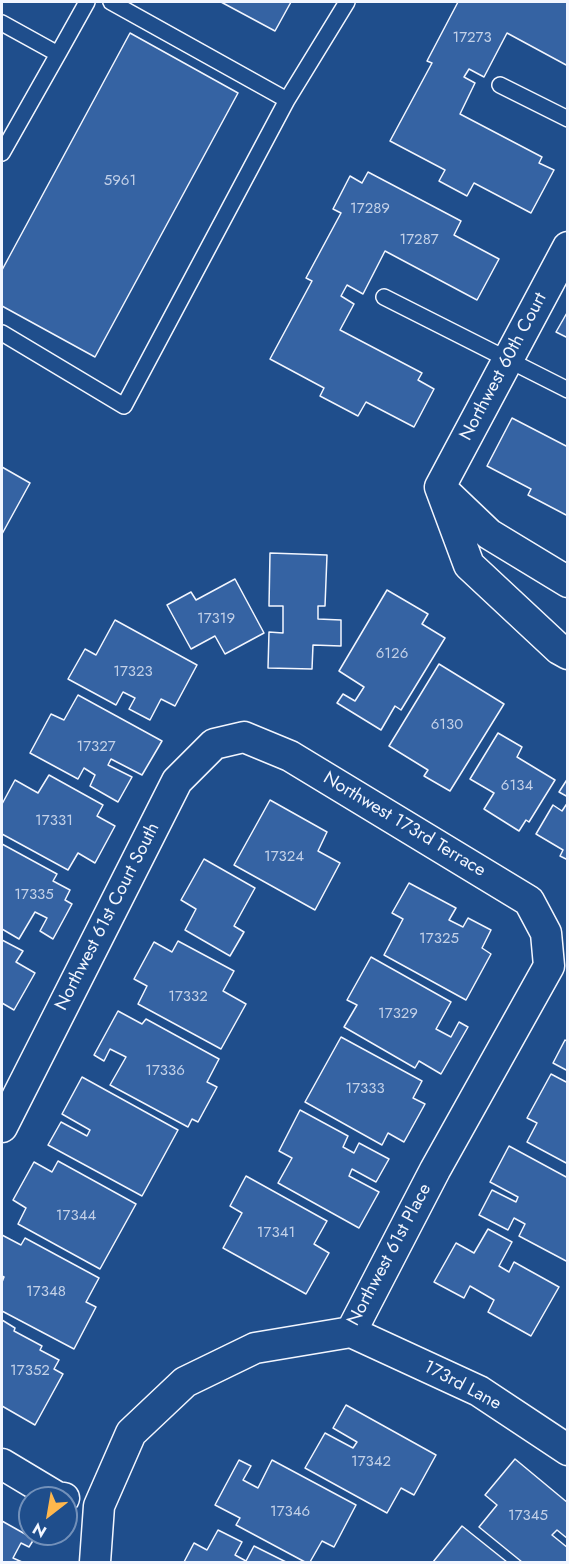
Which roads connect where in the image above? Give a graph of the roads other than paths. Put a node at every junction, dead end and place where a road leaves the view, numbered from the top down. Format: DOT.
graph roads {
  1 [pos="87,2"];
  2 [pos="111,2"];
  3 [pos="347,2"];
  4 [pos="2,23"];
  5 [pos="58,54"];
  6 [pos="500,85"];
  7 [pos="287,100"];
  8 [pos="567,119"];
  9 [pos="2,153"];
  10 [pos="567,247"];
  11 [pos="384,297"];
  12 [pos="2,333"];
  13 [pos="508,360"];
  14 [pos="567,390"];
  15 [pos="440,487"];
  16 [pos="567,582"];
  17 [pos="567,654"];
  18 [pos="244,737"];
  19 [pos="546,933"];
  20 [pos="2,1127"];
  21 [pos="351,1332"];
  22 [pos="567,1450"];
  23 [pos="2,1464"];
  24 [pos="39,1486"];
  25 [pos="78,1501"];
  26 [pos="99,1506"];
  27 [pos="95,1563"];
  1 -- 5 [label="lane"];
  2 -- 7 [label="lane"];
  3 -- 7 [label="lane"];
  4 -- 5 [label="lane"];
  5 -- 9 [label="lane"];
  6 -- 8 [label="lane"];
  7 -- 12 [label="lane"];
  10 -- 13 [label="street, Northwest 60th Court"];
  11 -- 13 [label="lane"];
  13 -- 14 [label="lane"];
  13 -- 15 [label="street, Northwest 60th Court"];
  15 -- 16 [label="street"];
  15 -- 17 [label="street"];
  18 -- 19 [label="street, Northwest 173rd Terrace"];
  18 -- 20 [label="street, Northwest 61st Court South"];
  19 -- 21 [label="street, Northwest 61st Place"];
  21 -- 22 [label="street, 173rd Lane"];
  21 -- 26 [label="street, Northwest 61st Place"];
  23 -- 24 [label="street"];
  25 -- 26 [label="street"];
  26 -- 27 [label="street, Northwest 61st Place"];
}
